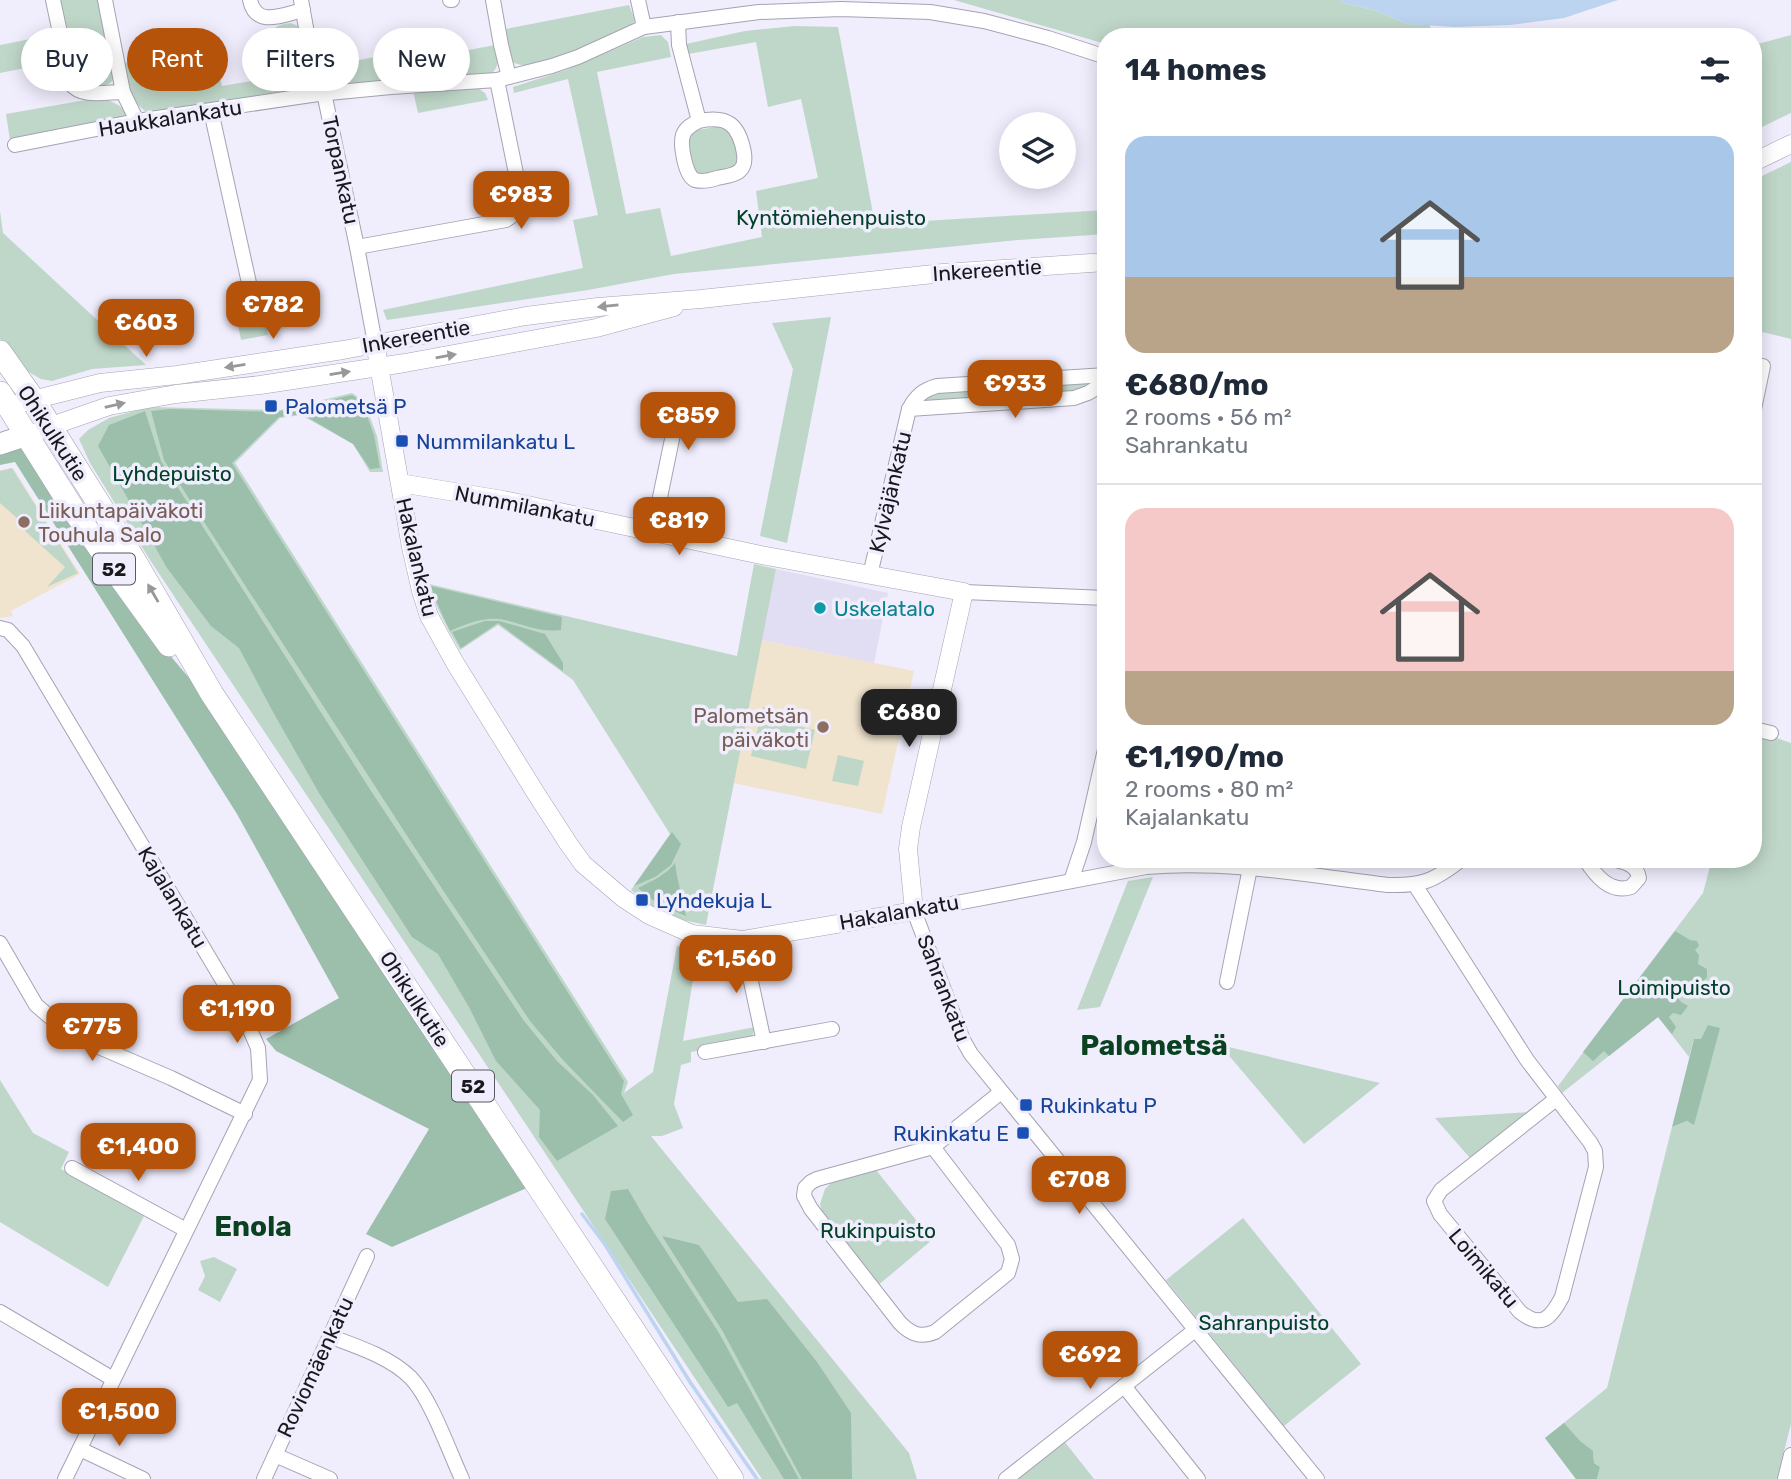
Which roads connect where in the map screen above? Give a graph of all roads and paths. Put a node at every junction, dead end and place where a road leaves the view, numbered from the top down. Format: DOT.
graph roads {
  1 [pos="53,0"];
  2 [pos="105,0"];
  3 [pos="250,0"];
  4 [pos="493,0"];
  5 [pos="638,0"];
  6 [pos="302,5"];
  7 [pos="678,22"];
  8 [pos="644,27"];
  9 [pos="1097,54"];
  10 [pos="503,78"];
  11 [pos="123,92"];
  12 [pos="321,94"];
  13 [pos="211,111"];
  14 [pos="137,121"];
  15 [pos="699,121"];
  16 [pos="1791,144"];
  17 [pos="15,145"];
  18 [pos="1762,158"];
  19 [pos="358,247"];
  20 [pos="1097,263"];
  21 [pos="251,292"];
  22 [pos="701,299"];
  23 [pos="375,343"];
  24 [pos="0,352"];
  25 [pos="1763,366"];
  26 [pos="379,367"];
  27 [pos="1762,371"];
  28 [pos="1097,376"];
  29 [pos="1097,388"];
  30 [pos="33,400"];
  31 [pos="3,403"];
  32 [pos="909,409"];
  33 [pos="653,410"];
  34 [pos="677,415"];
  35 [pos="696,420"];
  36 [pos="50,426"];
  37 [pos="27,435"];
  38 [pos="0,444"];
  39 [pos="400,483"];
  40 [pos="653,531"];
  41 [pos="870,575"];
  42 [pos="964,592"];
  43 [pos="1097,598"];
  44 [pos="4,629"];
  45 [pos="212,694"];
  46 [pos="1762,731"];
  47 [pos="1771,733"];
  48 [pos="1097,785"];
  49 [pos="1141,868"];
  50 [pos="1250,868"];
  51 [pos="1450,868"];
  52 [pos="1591,868"];
  53 [pos="1636,868"];
  54 [pos="1071,881"];
  55 [pos="1415,885"];
  56 [pos="914,911"];
  57 [pos="742,940"];
  58 [pos="0,943"];
  59 [pos="1227,982"];
  60 [pos="832,1029"];
  61 [pos="764,1042"];
  62 [pos="705,1052"];
  63 [pos="1001,1092"];
  64 [pos="1556,1099"];
  65 [pos="245,1114"];
  66 [pos="933,1147"];
  67 [pos="72,1168"];
  68 [pos="186,1230"];
  69 [pos="367,1256"];
  70 [pos="0,1312"];
  71 [pos="1195,1330"];
  72 [pos="330,1336"];
  73 [pos="113,1379"];
  74 [pos="1124,1386"];
  75 [pos="80,1449"];
  76 [pos="275,1455"];
  77 [pos="1791,1455"];
  78 [pos="65,1479"];
  79 [pos="143,1479"];
  80 [pos="264,1479"];
  81 [pos="330,1479"];
  82 [pos="461,1479"];
  83 [pos="732,1479"];
  84 [pos="1006,1479"];
  85 [pos="1198,1479"];
  86 [pos="1317,1479"];
  87 [pos="1785,1479"];
  1 -- 11 [label="street"];
  2 -- 11 [label="street"];
  3 -- 6 [label="street"];
  4 -- 10 [label="street"];
  5 -- 8 [label="street"];
  6 -- 12 [label="street, Torpankatu"];
  7 -- 8 [label="street, Haukkalankatu"];
  7 -- 9 [label="street, Haukkalankatu"];
  7 -- 15 [label="street"];
  8 -- 10 [label="street, Haukkalankatu"];
  10 -- 12 [label="street, Haukkalankatu"];
  10 -- 19 [label="street, Torpankatu"];
  11 -- 14 [label="street"];
  12 -- 13 [label="street, Haukkalankatu"];
  12 -- 19 [label="street, Torpankatu"];
  13 -- 14 [label="street, Haukkalankatu"];
  13 -- 21 [label="street"];
  14 -- 17 [label="street, Haukkalankatu"];
  15 -- 15 [label="street"];
  16 -- 18 [label="street"];
  19 -- 23 [label="street, Torpankatu"];
  20 -- 22 [label="street, Inkereentie"];
  22 -- 23 [label="street, Inkereentie, one-way"];
  26 -- 22 [label="street, Inkereentie, one-way"];
  23 -- 26 [label="street, Hakalankatu"];
  23 -- 30 [label="street, Inkereentie, one-way"];
  24 -- 30 [label="main road, Ohikulkutie / 52"];
  25 -- 27 [label="street"];
  36 -- 26 [label="street, Inkereentie, one-way"];
  26 -- 39 [label="street, Hakalankatu"];
  28 -- 32 [label="street, Kylväjänkatu"];
  29 -- 32 [label="street, Kylväjänkatu"];
  30 -- 31 [label="street, Inkereentie"];
  30 -- 36 [label="main road, Ohikulkutie / 52"];
  31 -- 37 [label="main road, Ohikulkutie / 52"];
  32 -- 41 [label="street, Kylväjänkatu"];
  33 -- 34 [label="street"];
  34 -- 35 [label="street"];
  34 -- 40 [label="street"];
  36 -- 37 [label="street, Inkereentie"];
  45 -- 36 [label="main road, Ohikulkutie / 52, one-way"];
  37 -- 38 [label="main road"];
  37 -- 45 [label="main road, Ohikulkutie / 52"];
  39 -- 40 [label="street, Nummilankatu"];
  39 -- 57 [label="street, Hakalankatu"];
  40 -- 41 [label="street, Nummilankatu"];
  41 -- 42 [label="street, Nummilankatu"];
  42 -- 43 [label="street, Nummilankatu"];
  42 -- 56 [label="street, Sahrankatu"];
  44 -- 65 [label="street, Kajalankatu"];
  45 -- 83 [label="main road, Ohikulkutie / 52"];
  46 -- 47 [label="street"];
  48 -- 54 [label="street"];
  49 -- 54 [label="street, Hakalankatu"];
  50 -- 55 [label="street, Hakalankatu"];
  50 -- 59 [label="street"];
  51 -- 55 [label="street, Hakalankatu"];
  52 -- 53 [label="street"];
  54 -- 56 [label="street, Hakalankatu"];
  55 -- 64 [label="street, Loimikatu"];
  56 -- 57 [label="street, Hakalankatu"];
  56 -- 63 [label="street, Sahrankatu"];
  57 -- 61 [label="street"];
  58 -- 65 [label="street"];
  60 -- 61 [label="street"];
  61 -- 62 [label="street"];
  63 -- 66 [label="street"];
  63 -- 71 [label="street, Sahrankatu"];
  64 -- 64 [label="street, Loimikatu"];
  65 -- 68 [label="street, Kajalankatu"];
  66 -- 66 [label="street"];
  67 -- 68 [label="street"];
  68 -- 73 [label="street, Kajalankatu"];
  69 -- 72 [label="street, Roviomäenkatu"];
  70 -- 73 [label="street"];
  71 -- 74 [label="street"];
  71 -- 86 [label="street, Sahrankatu"];
  72 -- 76 [label="street, Roviomäenkatu"];
  72 -- 82 [label="street"];
  73 -- 75 [label="street, Kajalankatu"];
  74 -- 84 [label="street"];
  74 -- 85 [label="street"];
  75 -- 78 [label="street, Kajalankatu"];
  75 -- 79 [label="street"];
  76 -- 80 [label="street, Roviomäenkatu"];
  76 -- 81 [label="street"];
  77 -- 87 [label="street"];
}
